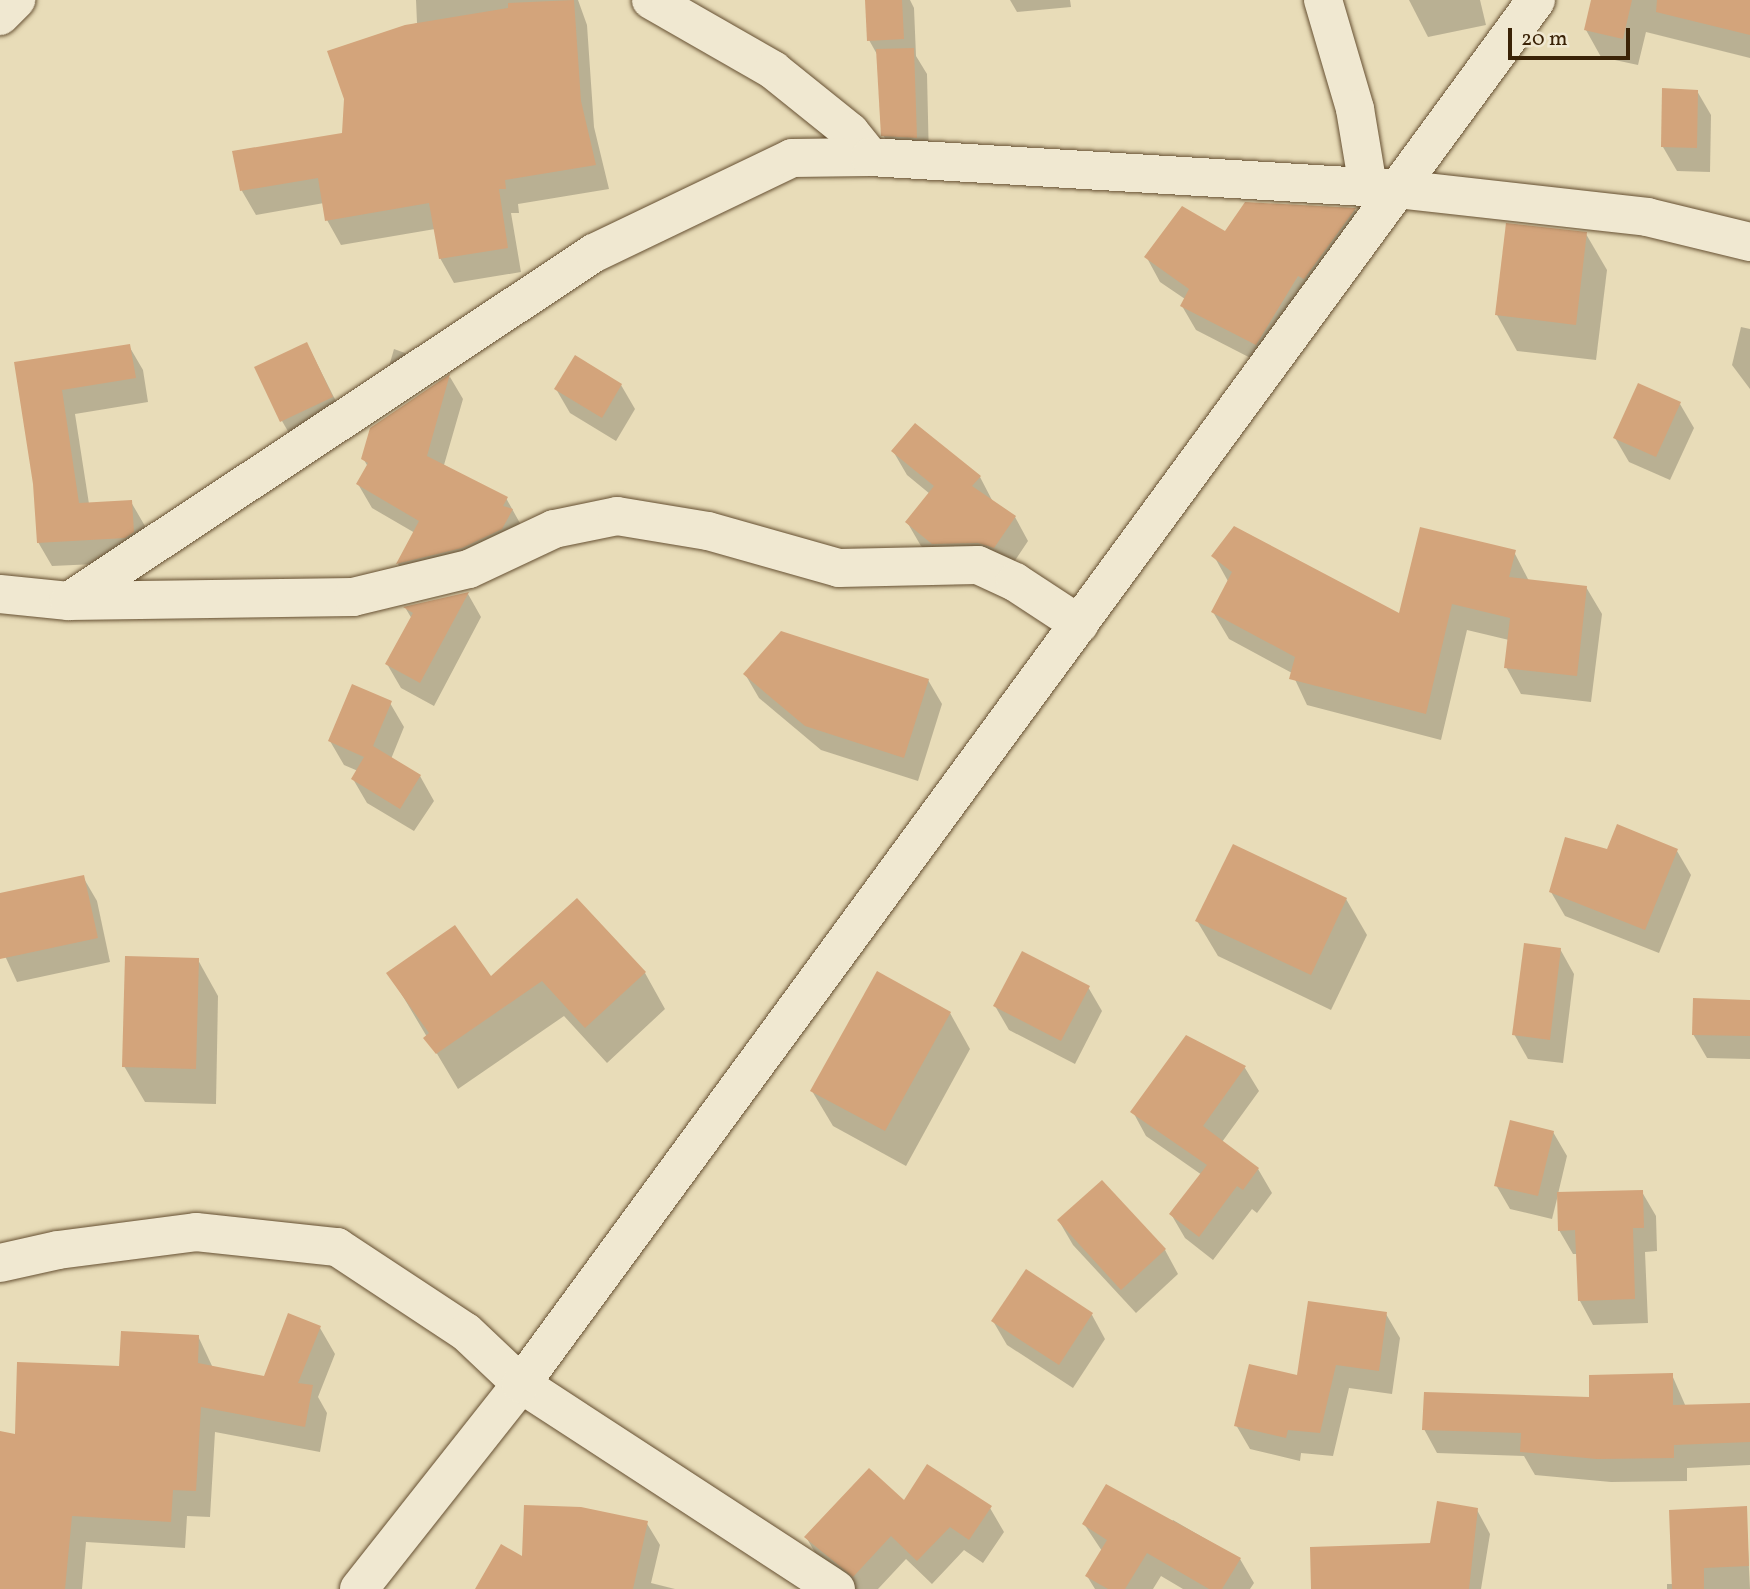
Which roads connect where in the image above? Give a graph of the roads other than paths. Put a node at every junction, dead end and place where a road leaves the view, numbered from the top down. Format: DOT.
graph roads {
  1 [pos="16,0"];
  2 [pos="651,0"];
  3 [pos="1323,0"];
  4 [pos="1536,0"];
  5 [pos="0,16"];
  6 [pos="870,157"];
  7 [pos="1383,188"];
  8 [pos="1750,242"];
  9 [pos="0,594"];
  10 [pos="69,601"];
  11 [pos="1079,624"];
  12 [pos="0,1263"];
  13 [pos="521,1384"];
  14 [pos="359,1589"];
  15 [pos="836,1589"];
  1 -- 5 [label="street"];
  2 -- 6 [label="street"];
  3 -- 7 [label="street"];
  4 -- 7 [label="street"];
  6 -- 7 [label="street"];
  6 -- 10 [label="street"];
  7 -- 8 [label="street"];
  7 -- 11 [label="street"];
  9 -- 10 [label="street"];
  10 -- 11 [label="street"];
  11 -- 13 [label="street"];
  12 -- 13 [label="street"];
  13 -- 14 [label="street"];
  13 -- 15 [label="street"];
}
